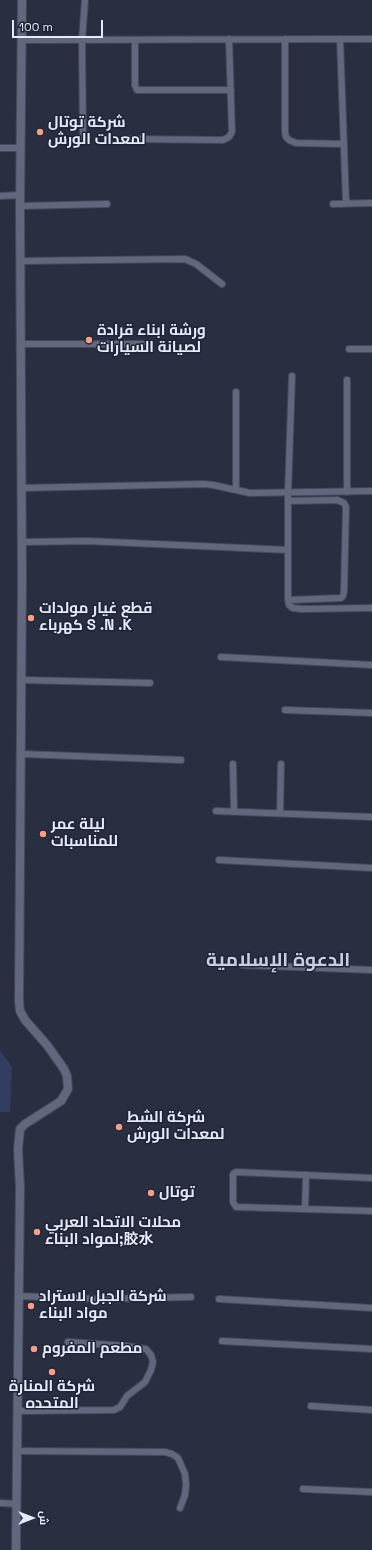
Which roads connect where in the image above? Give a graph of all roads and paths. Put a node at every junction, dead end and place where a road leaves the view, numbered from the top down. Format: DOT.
graph roads {
  1 [pos="22,0"];
  2 [pos="85,0"];
  3 [pos="229,39"];
  4 [pos="286,39"];
  5 [pos="340,39"];
  6 [pos="372,39"];
  7 [pos="22,40"];
  8 [pos="82,40"];
  9 [pos="135,40"];
  10 [pos="231,90"];
  11 [pos="83,138"];
  12 [pos="128,139"];
  13 [pos="344,144"];
  14 [pos="0,148"];
  15 [pos="20,148"];
  16 [pos="0,196"];
  17 [pos="20,196"];
  18 [pos="372,203"];
  19 [pos="107,204"];
  20 [pos="333,204"];
  21 [pos="346,204"];
  22 [pos="20,206"];
  23 [pos="20,262"];
  24 [pos="222,284"];
  25 [pos="20,344"];
  26 [pos="142,344"];
  27 [pos="349,349"];
  28 [pos="372,349"];
  29 [pos="292,376"];
  30 [pos="347,380"];
  31 [pos="236,392"];
  32 [pos="22,488"];
  33 [pos="236,490"];
  34 [pos="347,492"];
  35 [pos="372,492"];
  36 [pos="288,493"];
  37 [pos="288,501"];
  38 [pos="22,542"];
  39 [pos="288,550"];
  40 [pos="288,600"];
  41 [pos="372,608"];
  42 [pos="221,657"];
  43 [pos="372,664"];
  44 [pos="22,680"];
  45 [pos="150,683"];
  46 [pos="285,710"];
  47 [pos="372,713"];
  48 [pos="22,754"];
  49 [pos="180,760"];
  50 [pos="233,764"];
  51 [pos="281,764"];
  52 [pos="216,811"];
  53 [pos="234,811"];
  54 [pos="280,813"];
  55 [pos="372,817"];
  56 [pos="219,860"];
  57 [pos="372,868"];
  58 [pos="243,965"];
  59 [pos="372,970"];
  60 [pos="306,1175"];
  61 [pos="372,1178"];
  62 [pos="304,1209"];
  63 [pos="372,1211"];
  64 [pos="18,1296"];
  65 [pos="190,1297"];
  66 [pos="219,1299"];
  67 [pos="372,1308"];
  68 [pos="222,1341"];
  69 [pos="68,1342"];
  70 [pos="372,1349"];
  71 [pos="311,1406"];
  72 [pos="372,1410"];
  73 [pos="17,1411"];
  74 [pos="16,1451"];
  75 [pos="303,1488"];
  76 [pos="372,1492"];
  77 [pos="0,1503"];
  78 [pos="16,1504"];
  79 [pos="180,1508"];
  80 [pos="16,1550"];
  1 -- 7 [label="street"];
  2 -- 8 [label="street"];
  3 -- 4 [label="street"];
  3 -- 9 [label="street"];
  3 -- 10 [label="street"];
  4 -- 5 [label="street"];
  4 -- 13 [label="street"];
  5 -- 6 [label="street"];
  5 -- 13 [label="street"];
  7 -- 8 [label="street"];
  7 -- 15 [label="street"];
  8 -- 9 [label="street"];
  8 -- 11 [label="street"];
  9 -- 10 [label="street"];
  10 -- 12 [label="street"];
  13 -- 21 [label="street"];
  14 -- 15 [label="street"];
  15 -- 17 [label="street"];
  16 -- 17 [label="street"];
  17 -- 22 [label="street"];
  18 -- 21 [label="street"];
  19 -- 22 [label="street"];
  20 -- 21 [label="street"];
  22 -- 23 [label="street"];
  23 -- 24 [label="street"];
  23 -- 25 [label="street"];
  25 -- 26 [label="street"];
  25 -- 32 [label="street"];
  27 -- 28 [label="street"];
  29 -- 36 [label="street"];
  30 -- 34 [label="street"];
  31 -- 33 [label="street"];
  32 -- 33 [label="street"];
  32 -- 38 [label="street"];
  33 -- 36 [label="street"];
  34 -- 35 [label="street"];
  34 -- 36 [label="street"];
  36 -- 37 [label="street"];
  37 -- 39 [label="street"];
  37 -- 40 [label="street"];
  38 -- 39 [label="street"];
  38 -- 44 [label="street"];
  39 -- 40 [label="street"];
  40 -- 41 [label="street"];
  42 -- 43 [label="street"];
  44 -- 45 [label="street"];
  44 -- 48 [label="street"];
  46 -- 47 [label="street"];
  48 -- 49 [label="street"];
  48 -- 64 [label="street"];
  50 -- 53 [label="street"];
  51 -- 54 [label="street"];
  52 -- 53 [label="street"];
  53 -- 54 [label="street"];
  54 -- 55 [label="street"];
  56 -- 57 [label="street"];
  58 -- 59 [label="street"];
  60 -- 61 [label="street"];
  60 -- 62 [label="street"];
  60 -- 62 [label="street"];
  62 -- 63 [label="street"];
  64 -- 65 [label="street"];
  64 -- 73 [label="street"];
  66 -- 67 [label="street"];
  68 -- 70 [label="street"];
  69 -- 73 [label="street"];
  71 -- 72 [label="street"];
  73 -- 74 [label="street"];
  74 -- 78 [label="street"];
  74 -- 79 [label="street"];
  75 -- 76 [label="street"];
  77 -- 78 [label="street"];
  78 -- 80 [label="street"];
}
